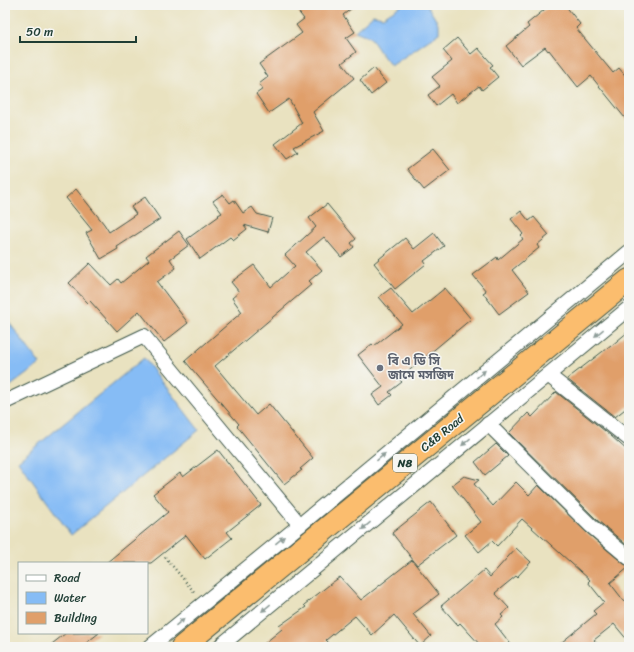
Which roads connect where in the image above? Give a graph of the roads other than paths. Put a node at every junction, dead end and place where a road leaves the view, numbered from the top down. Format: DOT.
graph roads {
  1 [pos="629,252"];
  2 [pos="629,280"];
  3 [pos="629,308"];
  4 [pos="548,375"];
  5 [pos="5,402"];
  6 [pos="488,424"];
  7 [pos="629,440"];
  8 [pos="300,525"];
  9 [pos="629,558"];
  10 [pos="150,647"];
  11 [pos="182,647"];
  12 [pos="219,647"];
  8 -- 1 [label="street, one-way"];
  2 -- 11 [label="highway, C&B Road / N8"];
  3 -- 4 [label="street, one-way"];
  4 -- 6 [label="street"];
  4 -- 7 [label="street"];
  5 -- 8 [label="street"];
  6 -- 9 [label="street"];
  6 -- 12 [label="street, one-way"];
  10 -- 8 [label="street, one-way"];
}
